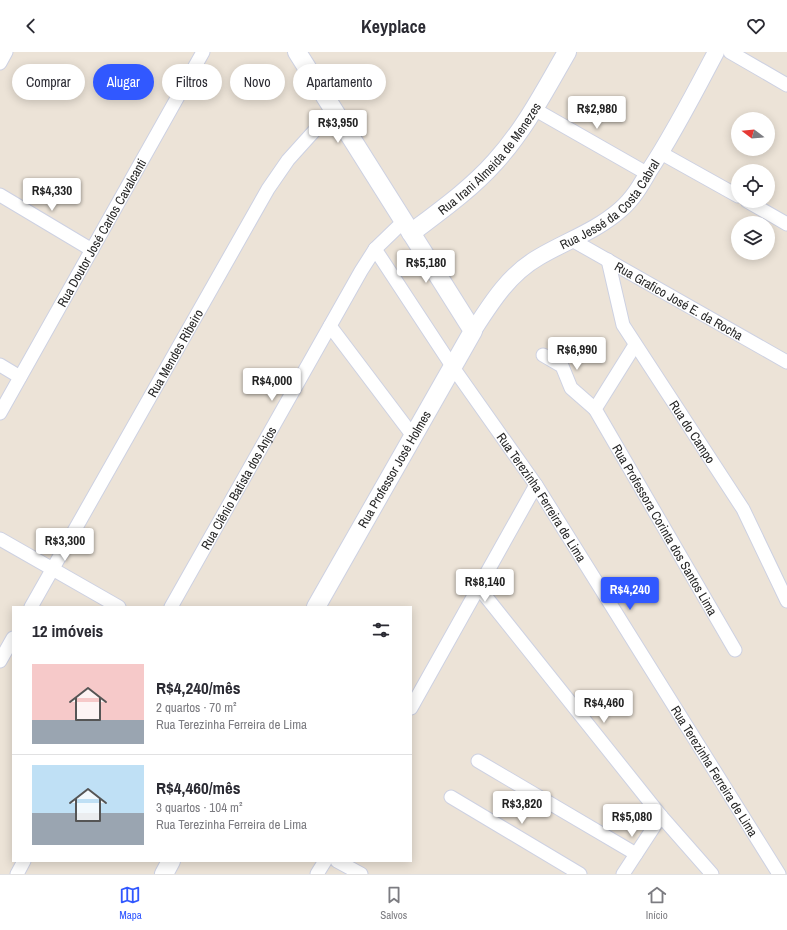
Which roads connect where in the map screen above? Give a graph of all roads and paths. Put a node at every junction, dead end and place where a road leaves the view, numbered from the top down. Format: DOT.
graph roads {
  1 [pos="6,52"];
  2 [pos="203,52"];
  3 [pos="297,52"];
  4 [pos="567,52"];
  5 [pos="716,52"];
  6 [pos="730,52"];
  7 [pos="0,63"];
  8 [pos="787,85"];
  9 [pos="334,109"];
  10 [pos="534,109"];
  11 [pos="661,153"];
  12 [pos="648,174"];
  13 [pos="731,192"];
  14 [pos="0,195"];
  15 [pos="759,208"];
  16 [pos="787,224"];
  17 [pos="407,227"];
  18 [pos="572,240"];
  19 [pos="375,249"];
  20 [pos="92,250"];
  21 [pos="608,260"];
  22 [pos="330,326"];
  23 [pos="473,331"];
  24 [pos="635,345"];
  25 [pos="543,354"];
  26 [pos="787,362"];
  27 [pos="0,365"];
  28 [pos="452,366"];
  29 [pos="20,377"];
  30 [pos="595,409"];
  31 [pos="0,413"];
  32 [pos="413,436"];
  33 [pos="536,485"];
  34 [pos="0,539"];
  35 [pos="52,569"];
  36 [pos="479,588"];
  37 [pos="787,600"];
  38 [pos="32,606"];
  39 [pos="116,606"];
  40 [pos="171,606"];
  41 [pos="317,606"];
  42 [pos="12,640"];
  43 [pos="735,650"];
  44 [pos="0,661"];
  45 [pos="412,706"];
  46 [pos="478,760"];
  47 [pos="451,796"];
  48 [pos="661,816"];
  49 [pos="636,854"];
  50 [pos="23,862"];
  51 [pos="171,862"];
  52 [pos="323,862"];
  53 [pos="339,862"];
  54 [pos="17,874"];
  55 [pos="164,874"];
  56 [pos="317,874"];
  57 [pos="361,874"];
  58 [pos="580,874"];
  59 [pos="623,874"];
  60 [pos="712,874"];
  61 [pos="779,874"];
  1 -- 7 [label="street"];
  2 -- 20 [label="street, Rua Doutor José Carlos Cavalcanti"];
  3 -- 9 [label="main road"];
  4 -- 10 [label="main road, Rua Irani Almeida de Menezes"];
  5 -- 11 [label="street, Rua Jessé da Costa Cabral"];
  6 -- 8 [label="street"];
  9 -- 17 [label="main road"];
  9 -- 35 [label="street, Rua Mendes Ribeiro"];
  10 -- 12 [label="street"];
  10 -- 17 [label="main road, Rua Irani Almeida de Menezes"];
  11 -- 12 [label="street, Rua Jessé da Costa Cabral"];
  11 -- 13 [label="street"];
  12 -- 18 [label="street, Rua Jessé da Costa Cabral"];
  14 -- 20 [label="street"];
  15 -- 16 [label="street"];
  17 -- 19 [label="street, Rua Clênio Batista dos Anjos"];
  17 -- 23 [label="main road"];
  18 -- 21 [label="street, Rua Grafico José E. da Rocha"];
  18 -- 23 [label="street, Rua Jessé da Costa Cabral"];
  19 -- 22 [label="street, Rua Clênio Batista dos Anjos"];
  19 -- 28 [label="street, Rua Terezinha Ferreira de Lima"];
  20 -- 29 [label="street, Rua Doutor José Carlos Cavalcanti"];
  21 -- 24 [label="street, Rua do Campo"];
  21 -- 26 [label="street, Rua Grafico José E. da Rocha"];
  22 -- 32 [label="street"];
  22 -- 40 [label="street, Rua Clênio Batista dos Anjos"];
  23 -- 28 [label="main road, Rua Professor José Holmes"];
  24 -- 30 [label="street"];
  24 -- 37 [label="street, Rua do Campo"];
  25 -- 30 [label="street, Rua Professora Corinta dos Santos Lima"];
  27 -- 29 [label="street"];
  28 -- 32 [label="main road, Rua Professor José Holmes"];
  28 -- 33 [label="street, Rua Terezinha Ferreira de Lima"];
  29 -- 31 [label="street, Rua Doutor José Carlos Cavalcanti"];
  30 -- 43 [label="street, Rua Professora Corinta dos Santos Lima"];
  32 -- 41 [label="main road, Rua Professor José Holmes"];
  33 -- 36 [label="street"];
  33 -- 61 [label="street, Rua Terezinha Ferreira de Lima"];
  34 -- 35 [label="street"];
  35 -- 38 [label="street, Rua Mendes Ribeiro"];
  35 -- 39 [label="street"];
  36 -- 45 [label="street"];
  36 -- 48 [label="street"];
  42 -- 44 [label="street"];
  46 -- 49 [label="street"];
  47 -- 58 [label="street"];
  48 -- 49 [label="street"];
  48 -- 60 [label="street"];
  49 -- 59 [label="street"];
  50 -- 54 [label="street"];
  51 -- 55 [label="main road"];
  52 -- 56 [label="street"];
  53 -- 57 [label="street"];
}
